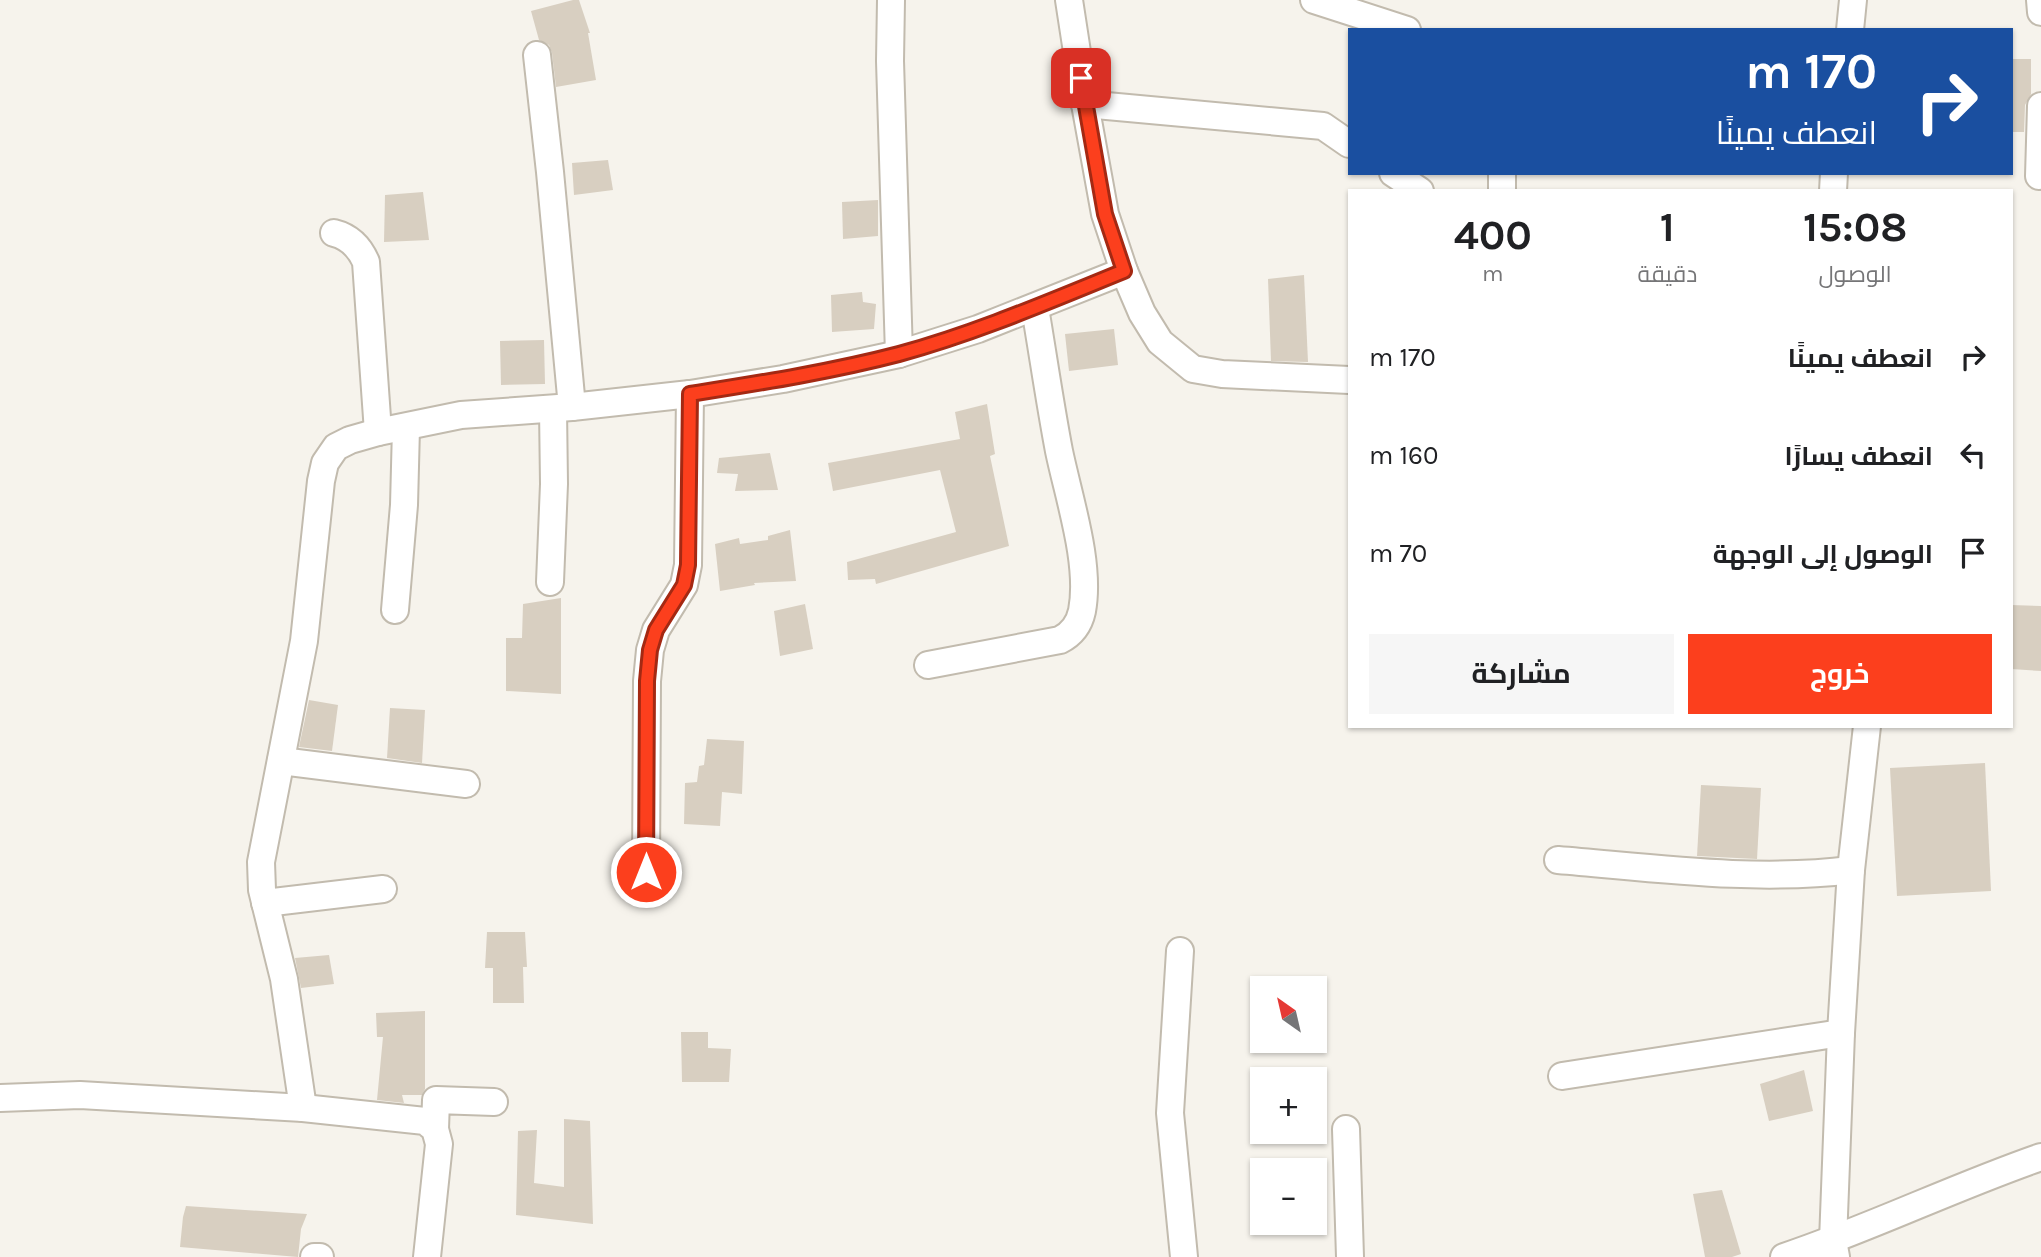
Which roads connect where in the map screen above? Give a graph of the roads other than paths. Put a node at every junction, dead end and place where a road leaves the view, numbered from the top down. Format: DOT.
graph roads {
  1 [pos="891,0"];
  2 [pos="1069,0"];
  3 [pos="1314,0"];
  4 [pos="1853,0"];
  5 [pos="2040,0"];
  6 [pos="2041,12"];
  7 [pos="1401,28"];
  8 [pos="1850,28"];
  9 [pos="537,55"];
  10 [pos="1085,104"];
  11 [pos="2041,106"];
  12 [pos="1348,143"];
  13 [pos="1397,175"];
  14 [pos="2039,176"];
  15 [pos="1417,189"];
  16 [pos="334,233"];
  17 [pos="1124,271"];
  18 [pos="1034,307"];
  19 [pos="899,354"];
  20 [pos="1348,380"];
  21 [pos="690,394"];
  22 [pos="563,408"];
  23 [pos="406,428"];
  24 [pos="378,432"];
  25 [pos="550,582"];
  26 [pos="395,610"];
  27 [pos="929,665"];
  28 [pos="1867,728"];
  29 [pos="281,761"];
  30 [pos="466,784"];
  31 [pos="1558,860"];
  32 [pos="1851,870"];
  33 [pos="646,872"];
  34 [pos="383,889"];
  35 [pos="265,903"];
  36 [pos="1180,951"];
  37 [pos="1841,1033"];
  38 [pos="1562,1076"];
  39 [pos="0,1098"];
  40 [pos="494,1102"];
  41 [pos="303,1108"];
  42 [pos="435,1129"];
  43 [pos="1346,1129"];
  44 [pos="2041,1157"];
  45 [pos="1835,1249"];
  46 [pos="314,1256"];
  47 [pos="320,1257"];
  48 [pos="426,1257"];
  49 [pos="1184,1257"];
  50 [pos="1350,1257"];
  51 [pos="1784,1257"];
  1 -- 19 [label="street"];
  2 -- 10 [label="street"];
  3 -- 7 [label="street"];
  4 -- 8 [label="street"];
  5 -- 6 [label="street"];
  9 -- 22 [label="street"];
  10 -- 12 [label="street"];
  10 -- 17 [label="street"];
  11 -- 14 [label="street"];
  13 -- 15 [label="street"];
  16 -- 24 [label="street"];
  17 -- 18 [label="street"];
  17 -- 20 [label="street"];
  18 -- 19 [label="street"];
  18 -- 27 [label="street"];
  19 -- 21 [label="street"];
  21 -- 22 [label="street"];
  21 -- 33 [label="street"];
  22 -- 23 [label="street"];
  22 -- 25 [label="street"];
  23 -- 24 [label="street"];
  23 -- 26 [label="street"];
  24 -- 29 [label="street"];
  28 -- 32 [label="street"];
  29 -- 30 [label="street"];
  29 -- 35 [label="street"];
  31 -- 32 [label="street"];
  32 -- 37 [label="street"];
  34 -- 35 [label="street"];
  35 -- 41 [label="street"];
  36 -- 49 [label="street"];
  37 -- 38 [label="street"];
  37 -- 45 [label="street"];
  39 -- 41 [label="street"];
  40 -- 42 [label="street"];
  41 -- 42 [label="street"];
  42 -- 48 [label="street"];
  43 -- 50 [label="street"];
  44 -- 45 [label="street"];
  45 -- 51 [label="street"];
  46 -- 47 [label="street"];
}
